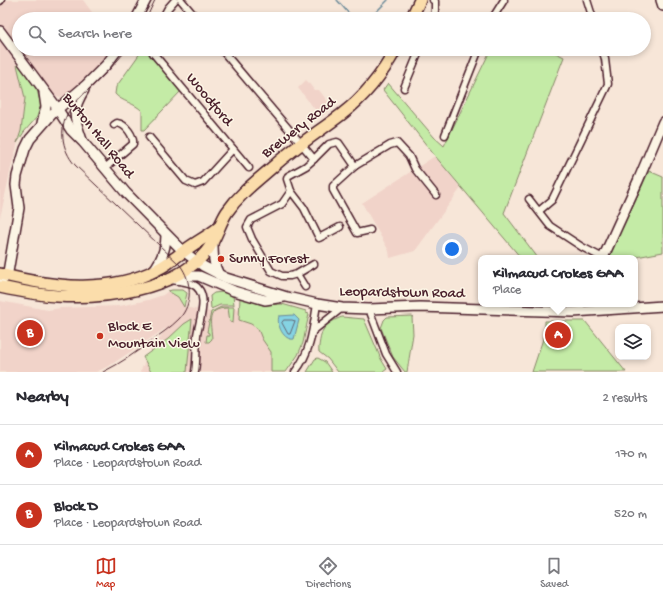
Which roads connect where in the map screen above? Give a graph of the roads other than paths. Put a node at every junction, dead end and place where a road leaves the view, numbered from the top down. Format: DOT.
graph roads {
  1 [pos="146,0"];
  2 [pos="175,0"];
  3 [pos="181,0"];
  4 [pos="420,0"];
  5 [pos="433,0"];
  6 [pos="504,0"];
  7 [pos="587,0"];
  8 [pos="661,0"];
  9 [pos="663,6"];
  10 [pos="140,12"];
  11 [pos="166,12"];
  12 [pos="191,12"];
  13 [pos="414,12"];
  14 [pos="435,12"];
  15 [pos="496,12"];
  16 [pos="591,12"];
  17 [pos="0,32"];
  18 [pos="12,48"];
  19 [pos="18,56"];
  20 [pos="112,56"];
  21 [pos="156,56"];
  22 [pos="227,56"];
  23 [pos="392,56"];
  24 [pos="417,56"];
  25 [pos="476,56"];
  26 [pos="604,56"];
  27 [pos="86,85"];
  28 [pos="404,88"];
  29 [pos="46,94"];
  30 [pos="71,97"];
  31 [pos="57,109"];
  32 [pos="663,122"];
  33 [pos="42,125"];
  34 [pos="114,125"];
  35 [pos="71,130"];
  36 [pos="445,135"];
  37 [pos="149,137"];
  38 [pos="83,142"];
  39 [pos="301,145"];
  40 [pos="233,149"];
  41 [pos="314,159"];
  42 [pos="355,166"];
  43 [pos="104,168"];
  44 [pos="249,168"];
  45 [pos="291,191"];
  46 [pos="436,195"];
  47 [pos="529,199"];
  48 [pos="539,211"];
  49 [pos="340,227"];
  50 [pos="218,228"];
  51 [pos="370,230"];
  52 [pos="166,235"];
  53 [pos="213,241"];
  54 [pos="183,251"];
  55 [pos="597,255"];
  56 [pos="604,255"];
  57 [pos="196,262"];
  58 [pos="314,264"];
  59 [pos="152,272"];
  60 [pos="297,274"];
  61 [pos="219,275"];
  62 [pos="2,278"];
  63 [pos="170,278"];
  64 [pos="305,287"];
  65 [pos="0,288"];
  66 [pos="287,297"];
  67 [pos="317,304"];
  68 [pos="638,306"];
  69 [pos="663,306"];
  70 [pos="610,307"];
  71 [pos="342,308"];
  72 [pos="369,309"];
  73 [pos="312,331"];
  74 [pos="195,372"];
  75 [pos="295,372"];
  76 [pos="397,372"];
  1 -- 10 [label="street"];
  2 -- 11 [label="street"];
  3 -- 12 [label="street"];
  4 -- 13 [label="highway"];
  5 -- 14 [label="street"];
  6 -- 15 [label="street"];
  7 -- 16 [label="street"];
  8 -- 9 [label="street"];
  17 -- 18 [label="street, Burton Hall Road"];
  19 -- 29 [label="street, Burton Hall Road"];
  20 -- 27 [label="street"];
  21 -- 40 [label="street, Woodford"];
  22 -- 39 [label="street"];
  23 -- 39 [label="highway, Brewery Road"];
  24 -- 28 [label="street"];
  25 -- 36 [label="street"];
  26 -- 48 [label="street"];
  27 -- 30 [label="street"];
  27 -- 38 [label="street"];
  29 -- 30 [label="street"];
  29 -- 31 [label="street, Burton Hall Road"];
  29 -- 33 [label="street"];
  30 -- 31 [label="street"];
  31 -- 33 [label="street"];
  31 -- 35 [label="street, Burton Hall Road"];
  32 -- 56 [label="street"];
  33 -- 35 [label="street"];
  33 -- 62 [label="street"];
  34 -- 43 [label="street"];
  35 -- 38 [label="street, Burton Hall Road"];
  37 -- 40 [label="street, Woodford"];
  38 -- 43 [label="street, Burton Hall Road"];
  39 -- 41 [label="street"];
  39 -- 50 [label="highway, Brewery Road"];
  40 -- 44 [label="street, Woodford"];
  41 -- 42 [label="street"];
  41 -- 45 [label="street"];
  42 -- 46 [label="street"];
  42 -- 51 [label="street"];
  43 -- 52 [label="street, Burton Hall Road"];
  45 -- 49 [label="street"];
  45 -- 60 [label="street"];
  47 -- 48 [label="street"];
  48 -- 55 [label="street"];
  50 -- 53 [label="highway, Brewery Road"];
  50 -- 54 [label="highway, Brewery Road"];
  52 -- 54 [label="street, Burton Hall Road"];
  52 -- 59 [label="street"];
  53 -- 57 [label="highway, Brewery Road"];
  53 -- 61 [label="street"];
  54 -- 57 [label="street, Leopardstown Road"];
  54 -- 59 [label="highway"];
  57 -- 61 [label="street, Leopardstown Road"];
  57 -- 63 [label="highway"];
  58 -- 60 [label="street"];
  59 -- 62 [label="highway"];
  60 -- 64 [label="street"];
  61 -- 66 [label="street, Leopardstown Road"];
  63 -- 65 [label="highway"];
  63 -- 66 [label="street"];
  63 -- 74 [label="street"];
  66 -- 67 [label="street, Leopardstown Road"];
  67 -- 71 [label="street, Leopardstown Road"];
  67 -- 73 [label="street"];
  68 -- 69 [label="street, Leopardstown Road"];
  70 -- 72 [label="street, Leopardstown Road"];
  71 -- 72 [label="street, Leopardstown Road"];
  71 -- 73 [label="street"];
  72 -- 76 [label="street"];
  73 -- 75 [label="street"];
}
